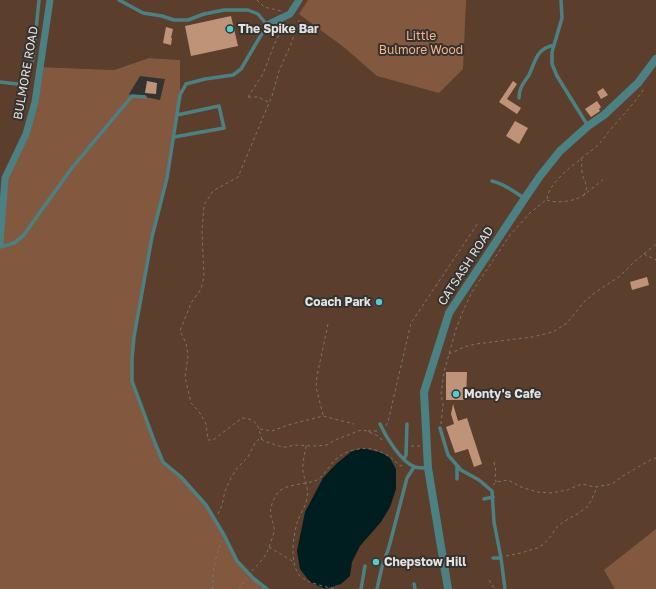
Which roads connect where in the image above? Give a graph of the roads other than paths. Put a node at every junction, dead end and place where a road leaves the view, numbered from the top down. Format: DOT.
graph roads {
  1 [pos="39,0"];
  2 [pos="50,0"];
  3 [pos="119,0"];
  4 [pos="299,0"];
  5 [pos="561,0"];
  6 [pos="267,24"];
  7 [pos="554,45"];
  8 [pos="656,59"];
  9 [pos="0,82"];
  10 [pos="145,97"];
  11 [pos="519,98"];
  12 [pos="177,115"];
  13 [pos="588,126"];
  14 [pos="174,137"];
  15 [pos="492,181"];
  16 [pos="525,198"];
  17 [pos="0,242"];
  18 [pos="0,246"];
  19 [pos="380,424"];
  20 [pos="407,424"];
  21 [pos="440,428"];
  22 [pos="405,461"];
  23 [pos="457,465"];
  24 [pos="414,467"];
  25 [pos="428,468"];
  26 [pos="457,479"];
  27 [pos="493,497"];
  28 [pos="484,499"];
  29 [pos="493,558"];
  30 [pos="502,558"];
  31 [pos="365,566"];
  32 [pos="414,584"];
  33 [pos="266,589"];
  34 [pos="361,589"];
  35 [pos="377,589"];
  36 [pos="415,589"];
  37 [pos="448,589"];
  38 [pos="505,589"];
  1 -- 9 [label="lane"];
  2 -- 17 [label="street, BULMORE ROAD"];
  3 -- 6 [label="lane"];
  4 -- 6 [label="street"];
  5 -- 7 [label="lane"];
  6 -- 12 [label="lane"];
  7 -- 11 [label="lane"];
  7 -- 13 [label="lane"];
  8 -- 13 [label="street, CATSASH ROAD"];
  10 -- 18 [label="lane"];
  12 -- 14 [label="lane"];
  12 -- 14 [label="lane"];
  13 -- 16 [label="street, CATSASH ROAD"];
  14 -- 33 [label="lane"];
  15 -- 16 [label="lane"];
  16 -- 25 [label="street, CATSASH ROAD"];
  19 -- 22 [label="lane"];
  20 -- 22 [label="lane"];
  21 -- 23 [label="lane"];
  22 -- 24 [label="lane"];
  23 -- 26 [label="lane"];
  23 -- 27 [label="lane"];
  24 -- 25 [label="lane"];
  24 -- 35 [label="lane"];
  25 -- 37 [label="street, CATSASH ROAD"];
  27 -- 28 [label="lane"];
  27 -- 30 [label="lane"];
  29 -- 30 [label="lane"];
  30 -- 38 [label="lane"];
  31 -- 34 [label="lane"];
  32 -- 36 [label="lane"];
}
